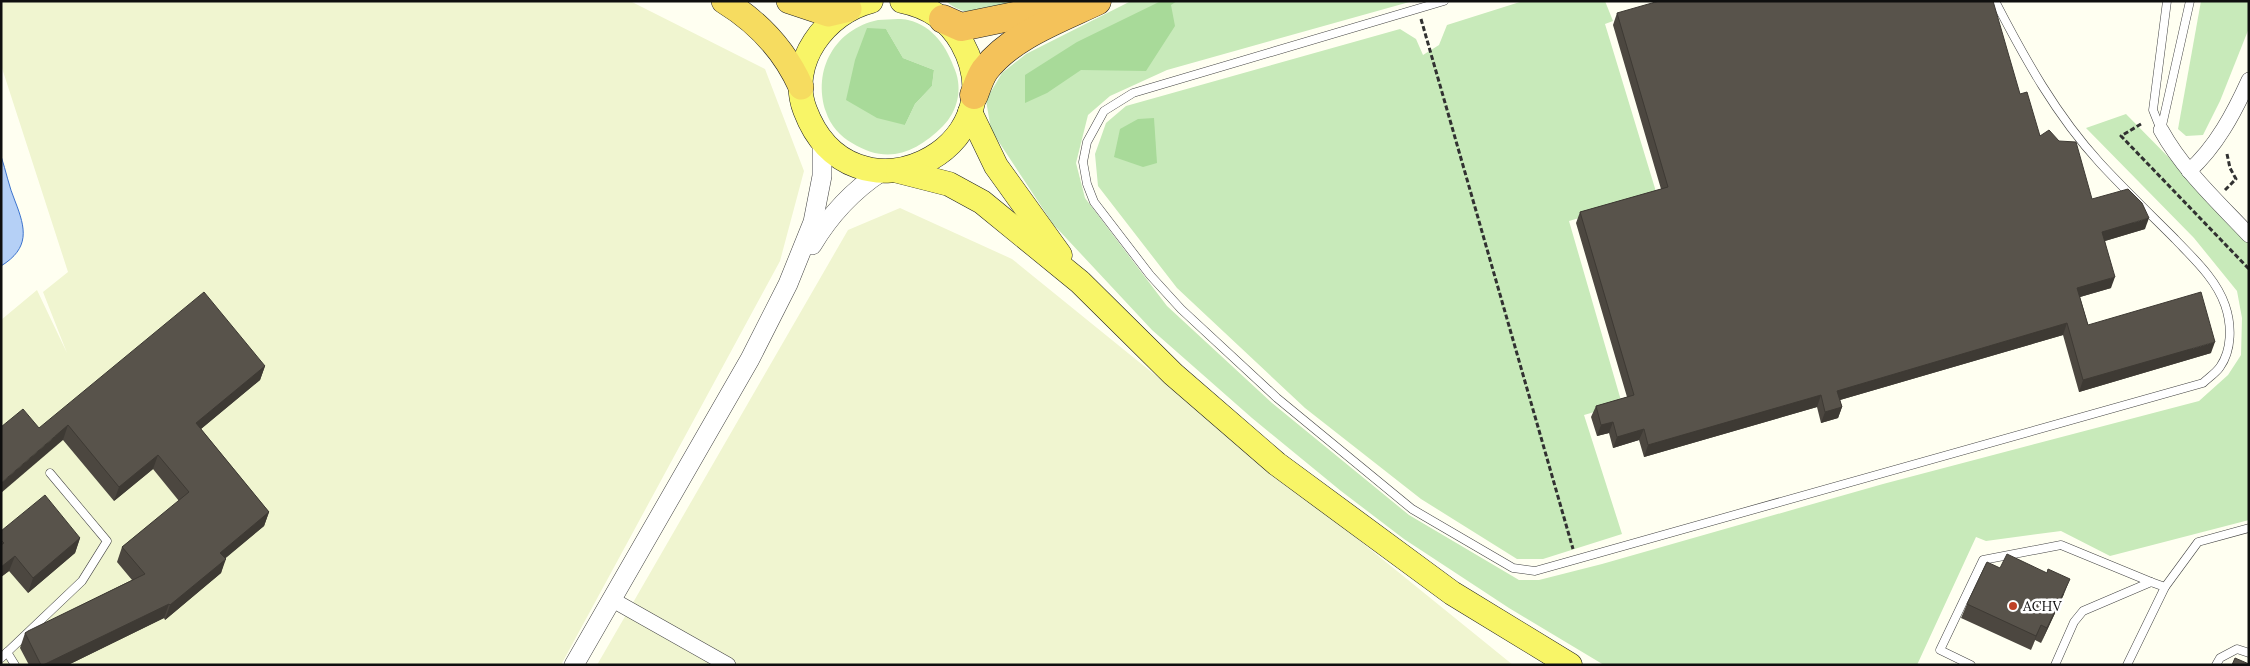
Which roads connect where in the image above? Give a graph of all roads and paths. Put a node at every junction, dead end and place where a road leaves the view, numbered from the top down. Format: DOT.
graph roads {
  1 [pos="724,1"];
  2 [pos="789,1"];
  3 [pos="902,1"];
  4 [pos="1062,1"];
  5 [pos="1097,1"];
  6 [pos="1444,1"];
  7 [pos="1996,1"];
  8 [pos="2167,1"];
  9 [pos="2190,1"];
  10 [pos="860,5"];
  11 [pos="1418,9"];
  12 [pos="937,11"];
  13 [pos="2249,80"];
  14 [pos="801,87"];
  15 [pos="972,103"];
  16 [pos="2141,124"];
  17 [pos="2161,130"];
  18 [pos="822,142"];
  19 [pos="2230,148"];
  20 [pos="2189,171"];
  21 [pos="889,172"];
  22 [pos="2216,200"];
  23 [pos="2249,235"];
  24 [pos="2249,269"];
  25 [pos="1080,282"];
  26 [pos="788,284"];
  27 [pos="50,473"];
  28 [pos="2249,528"];
  29 [pos="1576,560"];
  30 [pos="2151,582"];
  31 [pos="2165,587"];
  32 [pos="611,599"];
  33 [pos="8,652"];
  34 [pos="2249,653"];
  35 [pos="1,658"];
  36 [pos="15,665"];
  37 [pos="574,665"];
  38 [pos="728,665"];
  39 [pos="1570,665"];
  40 [pos="1971,665"];
  41 [pos="2055,665"];
  42 [pos="2127,665"];
  43 [pos="2216,665"];
  1 -- 14 [label="highway"];
  2 -- 10 [label="highway"];
  3 -- 12 [label="main road"];
  4 -- 12 [label="highway"];
  5 -- 15 [label="highway"];
  6 -- 11 [label="lane"];
  7 -- 29 [label="lane"];
  8 -- 17 [label="lane"];
  9 -- 17 [label="lane"];
  10 -- 14 [label="main road"];
  11 -- 29 [label="path"];
  11 -- 29 [label="lane"];
  12 -- 15 [label="main road"];
  13 -- 20 [label="street"];
  14 -- 18 [label="main road"];
  15 -- 21 [label="main road"];
  15 -- 25 [label="main road"];
  16 -- 24 [label="path"];
  17 -- 20 [label="street"];
  18 -- 21 [label="main road"];
  18 -- 26 [label="street"];
  19 -- 22 [label="path"];
  20 -- 22 [label="street"];
  21 -- 25 [label="main road"];
  21 -- 26 [label="street"];
  22 -- 23 [label="street"];
  25 -- 39 [label="main road"];
  26 -- 32 [label="street"];
  27 -- 33 [label="lane"];
  28 -- 31 [label="lane"];
  30 -- 31 [label="lane"];
  30 -- 40 [label="lane"];
  30 -- 41 [label="lane"];
  31 -- 42 [label="lane"];
  32 -- 37 [label="street"];
  32 -- 38 [label="street"];
  33 -- 35 [label="lane"];
  33 -- 36 [label="lane"];
  34 -- 43 [label="lane"];
}
